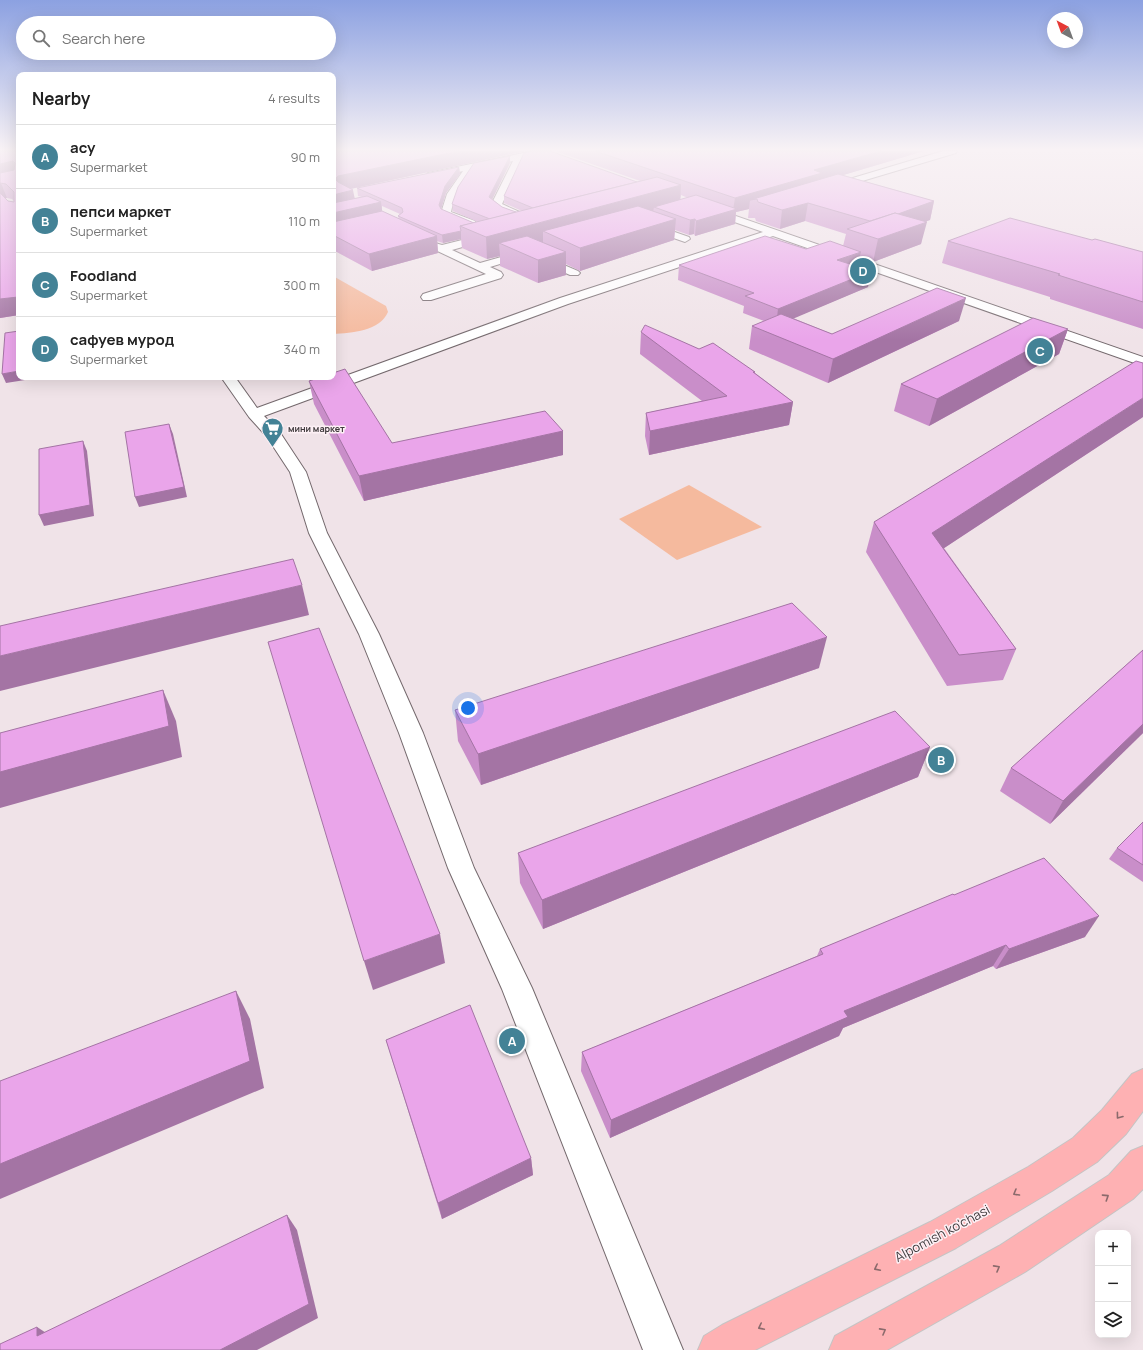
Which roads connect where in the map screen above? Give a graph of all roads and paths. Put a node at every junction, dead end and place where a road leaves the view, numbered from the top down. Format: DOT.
graph roads {
  1 [pos="449,214"];
  2 [pos="515,214"];
  3 [pos="722,214"];
  4 [pos="744,214"];
  5 [pos="652,218"];
  6 [pos="733,218"];
  7 [pos="532,220"];
  8 [pos="774,232"];
  9 [pos="685,239"];
  10 [pos="427,242"];
  11 [pos="543,248"];
  12 [pos="441,249"];
  13 [pos="528,252"];
  14 [pos="478,267"];
  15 [pos="574,273"];
  16 [pos="426,297"];
  17 [pos="1143,362"];
  18 [pos="230,380"];
  19 [pos="254,414"];
  20 [pos="1143,1085"];
  21 [pos="1143,1163"];
  22 [pos="663,1350"];
  23 [pos="718,1350"];
  24 [pos="849,1350"];
  1 -- 12 [label="street"];
  2 -- 7 [label="street"];
  3 -- 6 [label="street"];
  4 -- 6 [label="street"];
  5 -- 9 [label="street"];
  6 -- 8 [label="street"];
  8 -- 17 [label="street"];
  8 -- 19 [label="street"];
  10 -- 12 [label="street"];
  11 -- 13 [label="street"];
  12 -- 14 [label="street"];
  13 -- 14 [label="street"];
  13 -- 15 [label="street"];
  14 -- 16 [label="street"];
  18 -- 19 [label="street"];
  19 -- 22 [label="street"];
  20 -- 23 [label="main road, Alpomish ko'chasi, one-way"];
  24 -- 21 [label="main road, one-way"];
}
